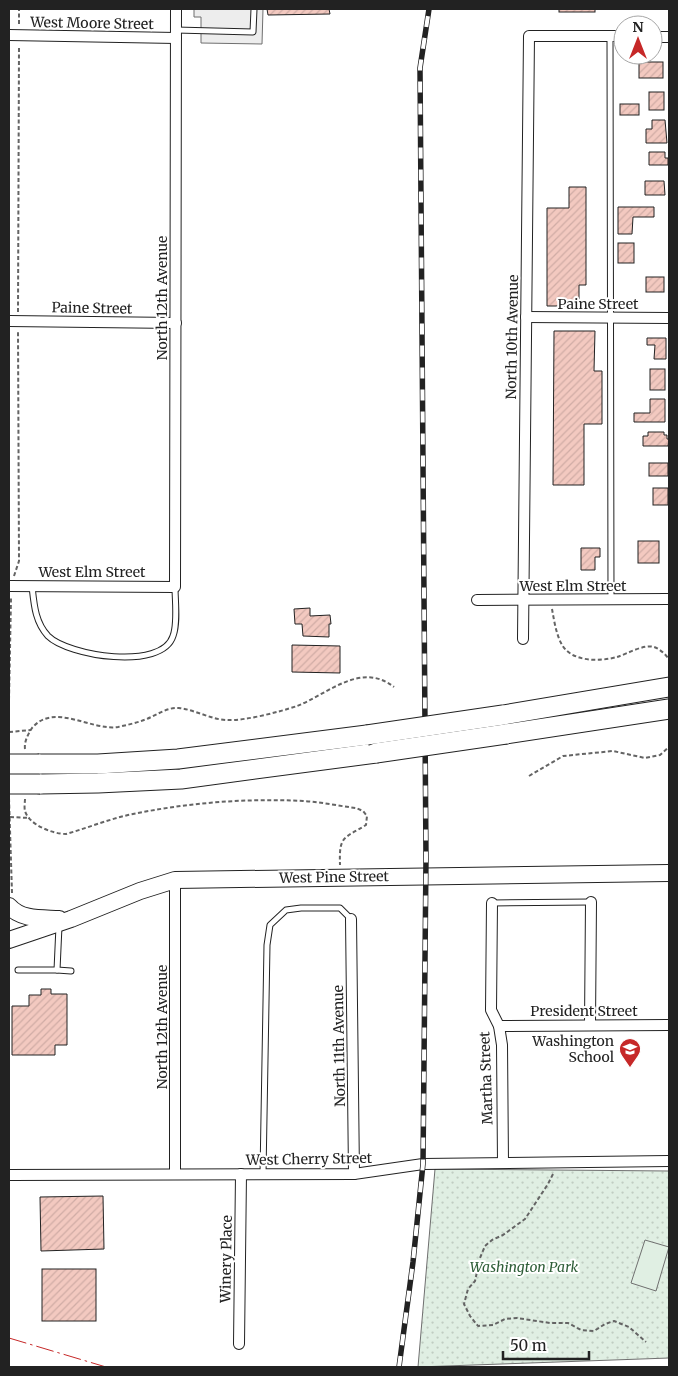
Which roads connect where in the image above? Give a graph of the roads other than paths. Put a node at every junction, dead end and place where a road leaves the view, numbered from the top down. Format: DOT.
graph roads {
  1 [pos="176,9"];
  2 [pos="254,9"];
  3 [pos="176,34"];
  4 [pos="14,35"];
  5 [pos="610,36"];
  6 [pos="526,317"];
  7 [pos="611,318"];
  8 [pos="669,318"];
  9 [pos="14,321"];
  10 [pos="176,323"];
  11 [pos="10,586"];
  12 [pos="32,586"];
  13 [pos="175,587"];
  14 [pos="669,599"];
  15 [pos="477,600"];
  16 [pos="523,600"];
  17 [pos="611,600"];
  18 [pos="523,639"];
  19 [pos="669,687"];
  20 [pos="669,709"];
  21 [pos="9,764"];
  22 [pos="9,784"];
  23 [pos="669,873"];
  24 [pos="175,880"];
  25 [pos="590,902"];
  26 [pos="492,903"];
  27 [pos="11,908"];
  28 [pos="351,918"];
  29 [pos="65,921"];
  30 [pos="9,940"];
  31 [pos="18,970"];
  32 [pos="57,970"];
  33 [pos="71,971"];
  34 [pos="590,1024"];
  35 [pos="669,1024"];
  36 [pos="499,1026"];
  37 [pos="669,1161"];
  38 [pos="503,1163"];
  39 [pos="175,1174"];
  40 [pos="241,1174"];
  41 [pos="263,1174"];
  42 [pos="354,1174"];
  43 [pos="9,1176"];
  44 [pos="239,1344"];
  1 -- 3 [label="street, North 12th Avenue"];
  2 -- 3 [label="lane"];
  3 -- 4 [label="street, West Moore Street"];
  3 -- 10 [label="street, North 12th Avenue"];
  5 -- 6 [label="street, North 10th Avenue"];
  5 -- 7 [label="lane"];
  6 -- 7 [label="street, Paine Street"];
  6 -- 16 [label="street, North 10th Avenue"];
  7 -- 8 [label="street, Paine Street"];
  7 -- 17 [label="lane"];
  9 -- 10 [label="street, Paine Street"];
  10 -- 13 [label="street, North 12th Avenue"];
  11 -- 12 [label="street, West Elm Street"];
  12 -- 13 [label="street, West Elm Street"];
  12 -- 13 [label="lane"];
  14 -- 17 [label="street, West Elm Street"];
  15 -- 16 [label="street, West Elm Street"];
  16 -- 17 [label="street, West Elm Street"];
  16 -- 18 [label="street, North 10th Avenue"];
  19 -- 21 [label="highway, bridge"];
  20 -- 22 [label="highway, bridge"];
  23 -- 24 [label="main road, West Pine Street"];
  24 -- 29 [label="main road, West Pine Street"];
  24 -- 39 [label="street, North 12th Avenue"];
  25 -- 26 [label="lane"];
  25 -- 34 [label="street"];
  26 -- 36 [label="street, Martha Street"];
  27 -- 29 [label="main road"];
  28 -- 41 [label="lane"];
  28 -- 42 [label="street, North 11th Avenue"];
  29 -- 30 [label="main road, West Pine Street"];
  29 -- 32 [label="lane"];
  31 -- 32 [label="lane"];
  32 -- 33 [label="lane"];
  34 -- 35 [label="street, President Street"];
  34 -- 36 [label="street, President Street"];
  36 -- 38 [label="street, Martha Street"];
  37 -- 38 [label="street, West Cherry Street"];
  38 -- 42 [label="street, West Cherry Street"];
  39 -- 40 [label="street, West Cherry Street"];
  39 -- 43 [label="street, West Cherry Street"];
  40 -- 41 [label="street, West Cherry Street"];
  40 -- 44 [label="street, Winery Place"];
  41 -- 42 [label="street, West Cherry Street"];
}
